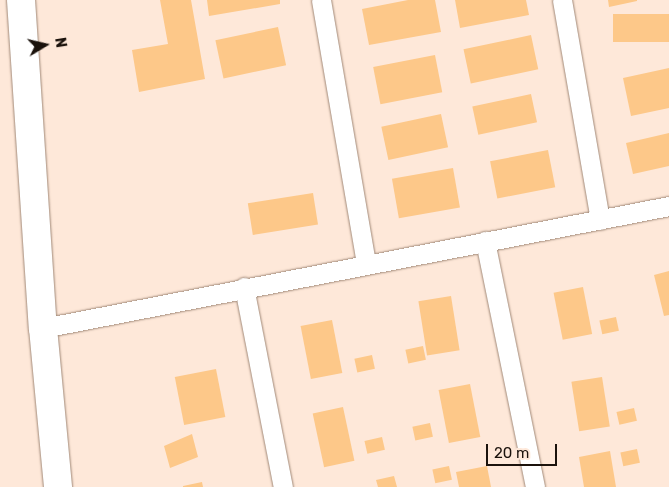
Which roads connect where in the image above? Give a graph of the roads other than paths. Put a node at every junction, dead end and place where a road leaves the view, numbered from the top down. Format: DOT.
graph roads {
  1 [pos="21,0"];
  2 [pos="322,0"];
  3 [pos="562,0"];
  4 [pos="669,206"];
  5 [pos="600,220"];
  6 [pos="485,240"];
  7 [pos="366,262"];
  8 [pos="244,287"];
  9 [pos="43,328"];
  10 [pos="58,487"];
  11 [pos="283,487"];
  12 [pos="535,487"];
  1 -- 9 [label="street"];
  2 -- 7 [label="street"];
  3 -- 5 [label="street"];
  4 -- 5 [label="street"];
  5 -- 6 [label="street"];
  6 -- 7 [label="street"];
  6 -- 12 [label="street"];
  7 -- 8 [label="street"];
  8 -- 9 [label="street"];
  8 -- 11 [label="street"];
  9 -- 10 [label="street"];
}
